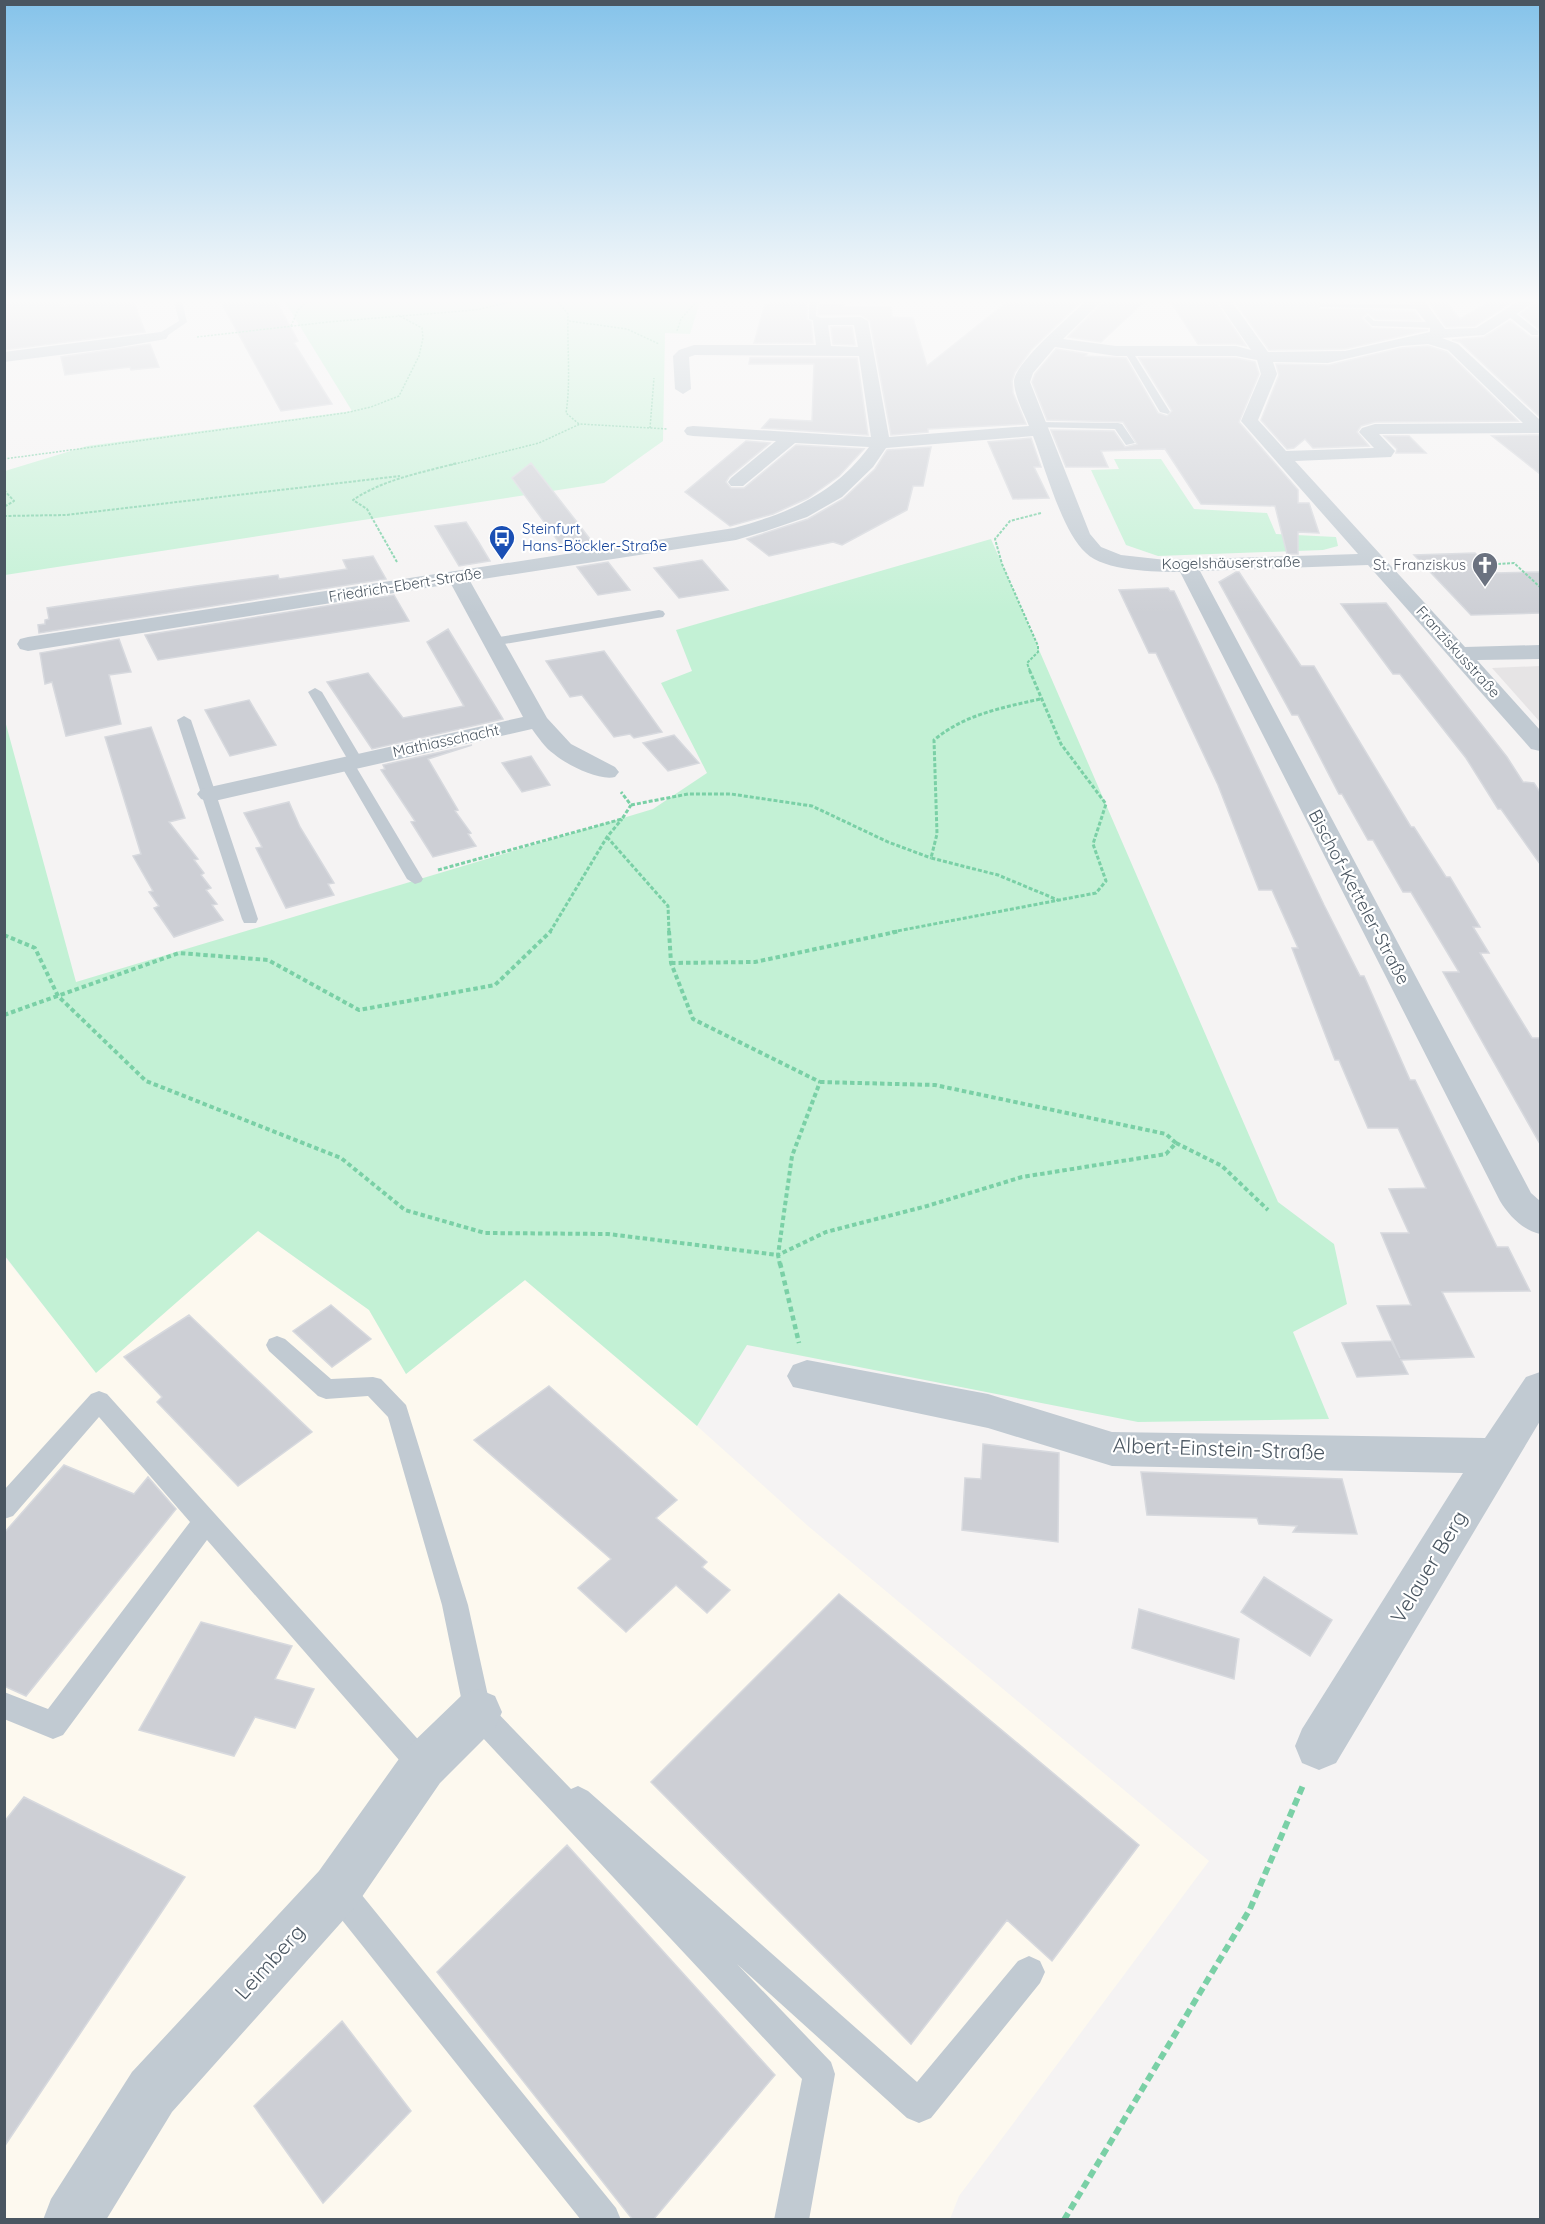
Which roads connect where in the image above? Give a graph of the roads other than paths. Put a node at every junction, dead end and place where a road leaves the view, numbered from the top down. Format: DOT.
graph roads {
  1 [pos="875,406"];
  2 [pos="1030,406"];
  3 [pos="1161,406"];
  4 [pos="1255,406"];
  5 [pos="1515,406"];
  6 [pos="1165,412"];
  7 [pos="1038,427"];
  8 [pos="1540,428"];
  9 [pos="693,431"];
  10 [pos="793,436"];
  11 [pos="881,443"];
  12 [pos="1130,443"];
  13 [pos="1281,456"];
  14 [pos="737,482"];
  15 [pos="1374,560"];
  16 [pos="1187,566"];
  17 [pos="457,577"];
  18 [pos="659,614"];
  19 [pos="492,642"];
  20 [pos="28,644"];
  21 [pos="1540,652"];
  22 [pos="1461,654"];
  23 [pos="315,692"];
  24 [pos="184,720"];
  25 [pos="537,721"];
  26 [pos="1540,744"];
  27 [pos="351,763"];
  28 [pos="606,772"];
  29 [pos="210,794"];
  30 [pos="415,879"];
  31 [pos="250,919"];
  32 [pos="1540,1221"];
  33 [pos="277,1346"];
  34 [pos="807,1376"];
  35 [pos="1540,1388"];
  36 [pos="1496,1456"];
  37 [pos="4,1508"];
  38 [pos="206,1521"];
  39 [pos="4,1705"];
  40 [pos="478,1712"];
  41 [pos="1319,1746"];
  42 [pos="423,1766"];
  43 [pos="337,1889"];
  44 [pos="1029,1972"];
  45 [pos="72,2220"];
  46 [pos="604,2220"];
  47 [pos="792,2220"];
  1 -- 11 [label="street"];
  2 -- 7 [label="street, Kogelshäuserstraße"];
  3 -- 6 [label="lane"];
  4 -- 13 [label="street, Franziskusstraße"];
  5 -- 8 [label="street"];
  7 -- 11 [label="street"];
  7 -- 12 [label="lane"];
  7 -- 16 [label="street, Kogelshäuserstraße"];
  8 -- 13 [label="street"];
  9 -- 10 [label="street"];
  10 -- 11 [label="street"];
  10 -- 14 [label="street"];
  11 -- 17 [label="street, Friedrich-Ebert-Straße"];
  13 -- 15 [label="street, Franziskusstraße"];
  15 -- 16 [label="street, Kogelshäuserstraße"];
  15 -- 22 [label="street, Franziskusstraße"];
  16 -- 32 [label="street, Bischof-Ketteler-Straße"];
  17 -- 19 [label="street"];
  17 -- 20 [label="street, Friedrich-Ebert-Straße"];
  18 -- 19 [label="lane"];
  19 -- 25 [label="street"];
  21 -- 22 [label="street"];
  22 -- 26 [label="street, Franziskusstraße"];
  23 -- 27 [label="lane"];
  24 -- 29 [label="lane"];
  25 -- 27 [label="street, Mathiasschacht"];
  25 -- 28 [label="street"];
  27 -- 29 [label="street, Mathiasschacht"];
  27 -- 30 [label="lane"];
  29 -- 31 [label="lane"];
  33 -- 40 [label="lane"];
  34 -- 36 [label="street, Albert-Einstein-Straße"];
  35 -- 36 [label="street, Velauer Berg"];
  36 -- 41 [label="street, Velauer Berg"];
  37 -- 38 [label="lane"];
  38 -- 39 [label="lane"];
  38 -- 42 [label="lane"];
  40 -- 42 [label="street, Leimberg"];
  40 -- 44 [label="lane"];
  40 -- 47 [label="lane"];
  42 -- 43 [label="street, Leimberg"];
  43 -- 45 [label="street, Leimberg"];
  43 -- 46 [label="lane"];
}
